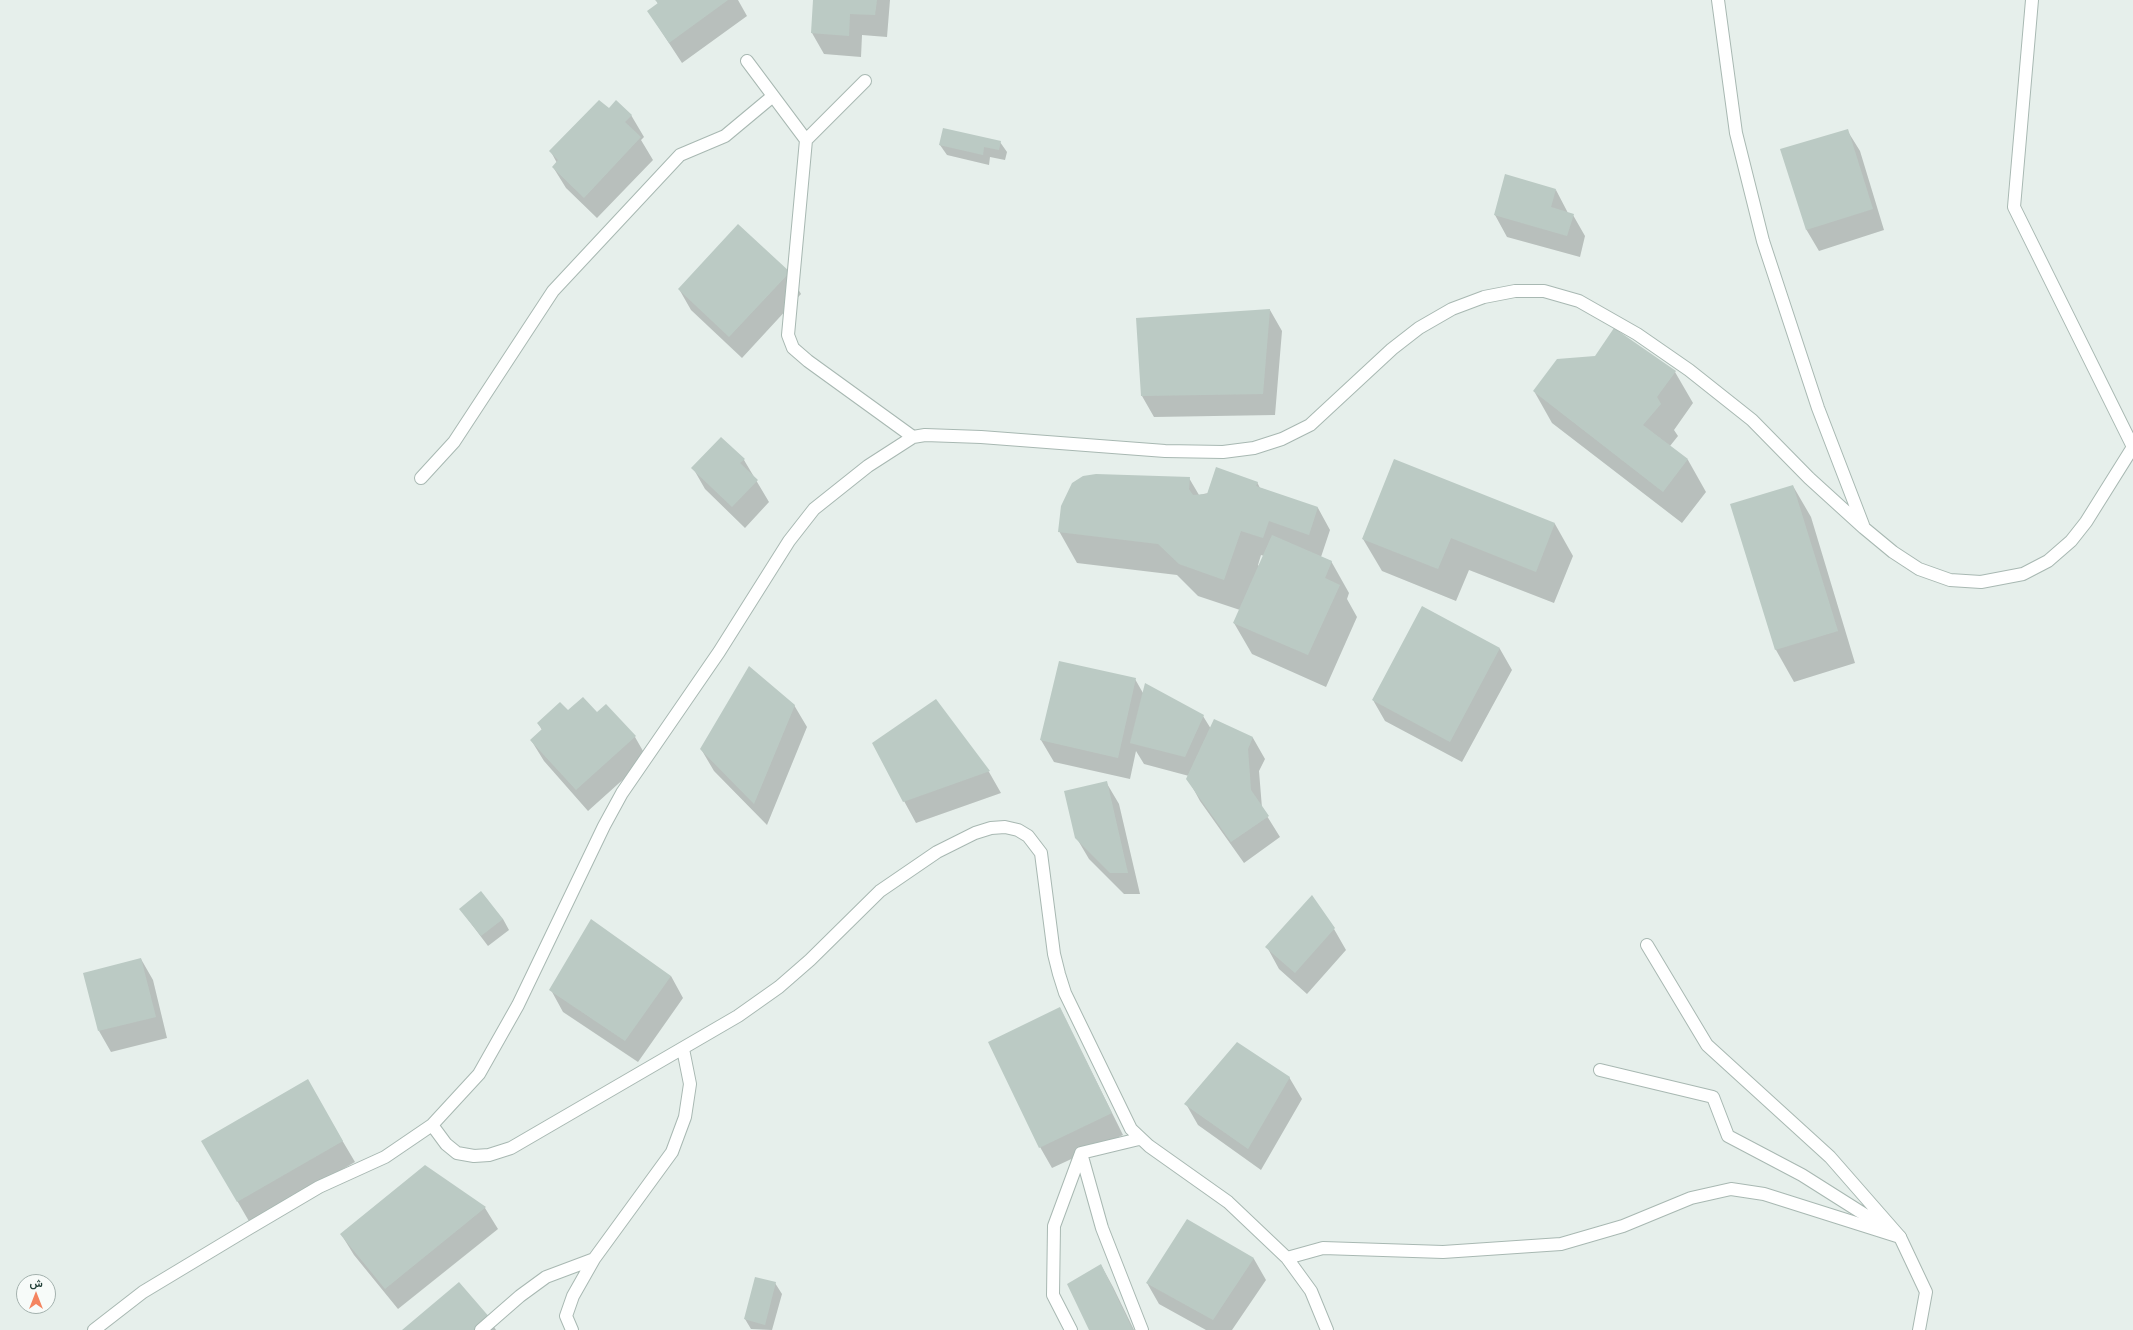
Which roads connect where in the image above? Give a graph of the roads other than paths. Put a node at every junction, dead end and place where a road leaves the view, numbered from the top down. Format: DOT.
graph roads {
  1 [pos="1718,0"];
  2 [pos="2032,0"];
  3 [pos="747,61"];
  4 [pos="865,80"];
  5 [pos="773,96"];
  6 [pos="806,140"];
  7 [pos="913,437"];
  8 [pos="2133,447"];
  9 [pos="421,478"];
  10 [pos="1864,528"];
  11 [pos="1648,945"];
  12 [pos="683,1049"];
  13 [pos="1600,1070"];
  14 [pos="432,1126"];
  15 [pos="1139,1139"];
  16 [pos="1081,1153"];
  17 [pos="1900,1237"];
  18 [pos="1287,1258"];
  19 [pos="594,1259"];
  20 [pos="94,1330"];
  21 [pos="481,1330"];
  22 [pos="572,1330"];
  23 [pos="1071,1330"];
  24 [pos="1142,1330"];
  25 [pos="1327,1330"];
  26 [pos="1919,1330"];
  1 -- 10 [label="street"];
  2 -- 8 [label="street"];
  3 -- 5 [label="street"];
  4 -- 6 [label="street"];
  5 -- 6 [label="street"];
  5 -- 9 [label="street"];
  6 -- 7 [label="street"];
  7 -- 10 [label="street"];
  7 -- 14 [label="street"];
  8 -- 10 [label="street"];
  11 -- 17 [label="street"];
  12 -- 14 [label="street"];
  12 -- 15 [label="street"];
  12 -- 19 [label="street"];
  13 -- 17 [label="street"];
  14 -- 20 [label="street"];
  15 -- 16 [label="street"];
  15 -- 18 [label="street"];
  16 -- 23 [label="street"];
  16 -- 24 [label="street"];
  17 -- 18 [label="street"];
  17 -- 26 [label="street"];
  18 -- 25 [label="street"];
  19 -- 21 [label="street"];
  19 -- 22 [label="street"];
}
